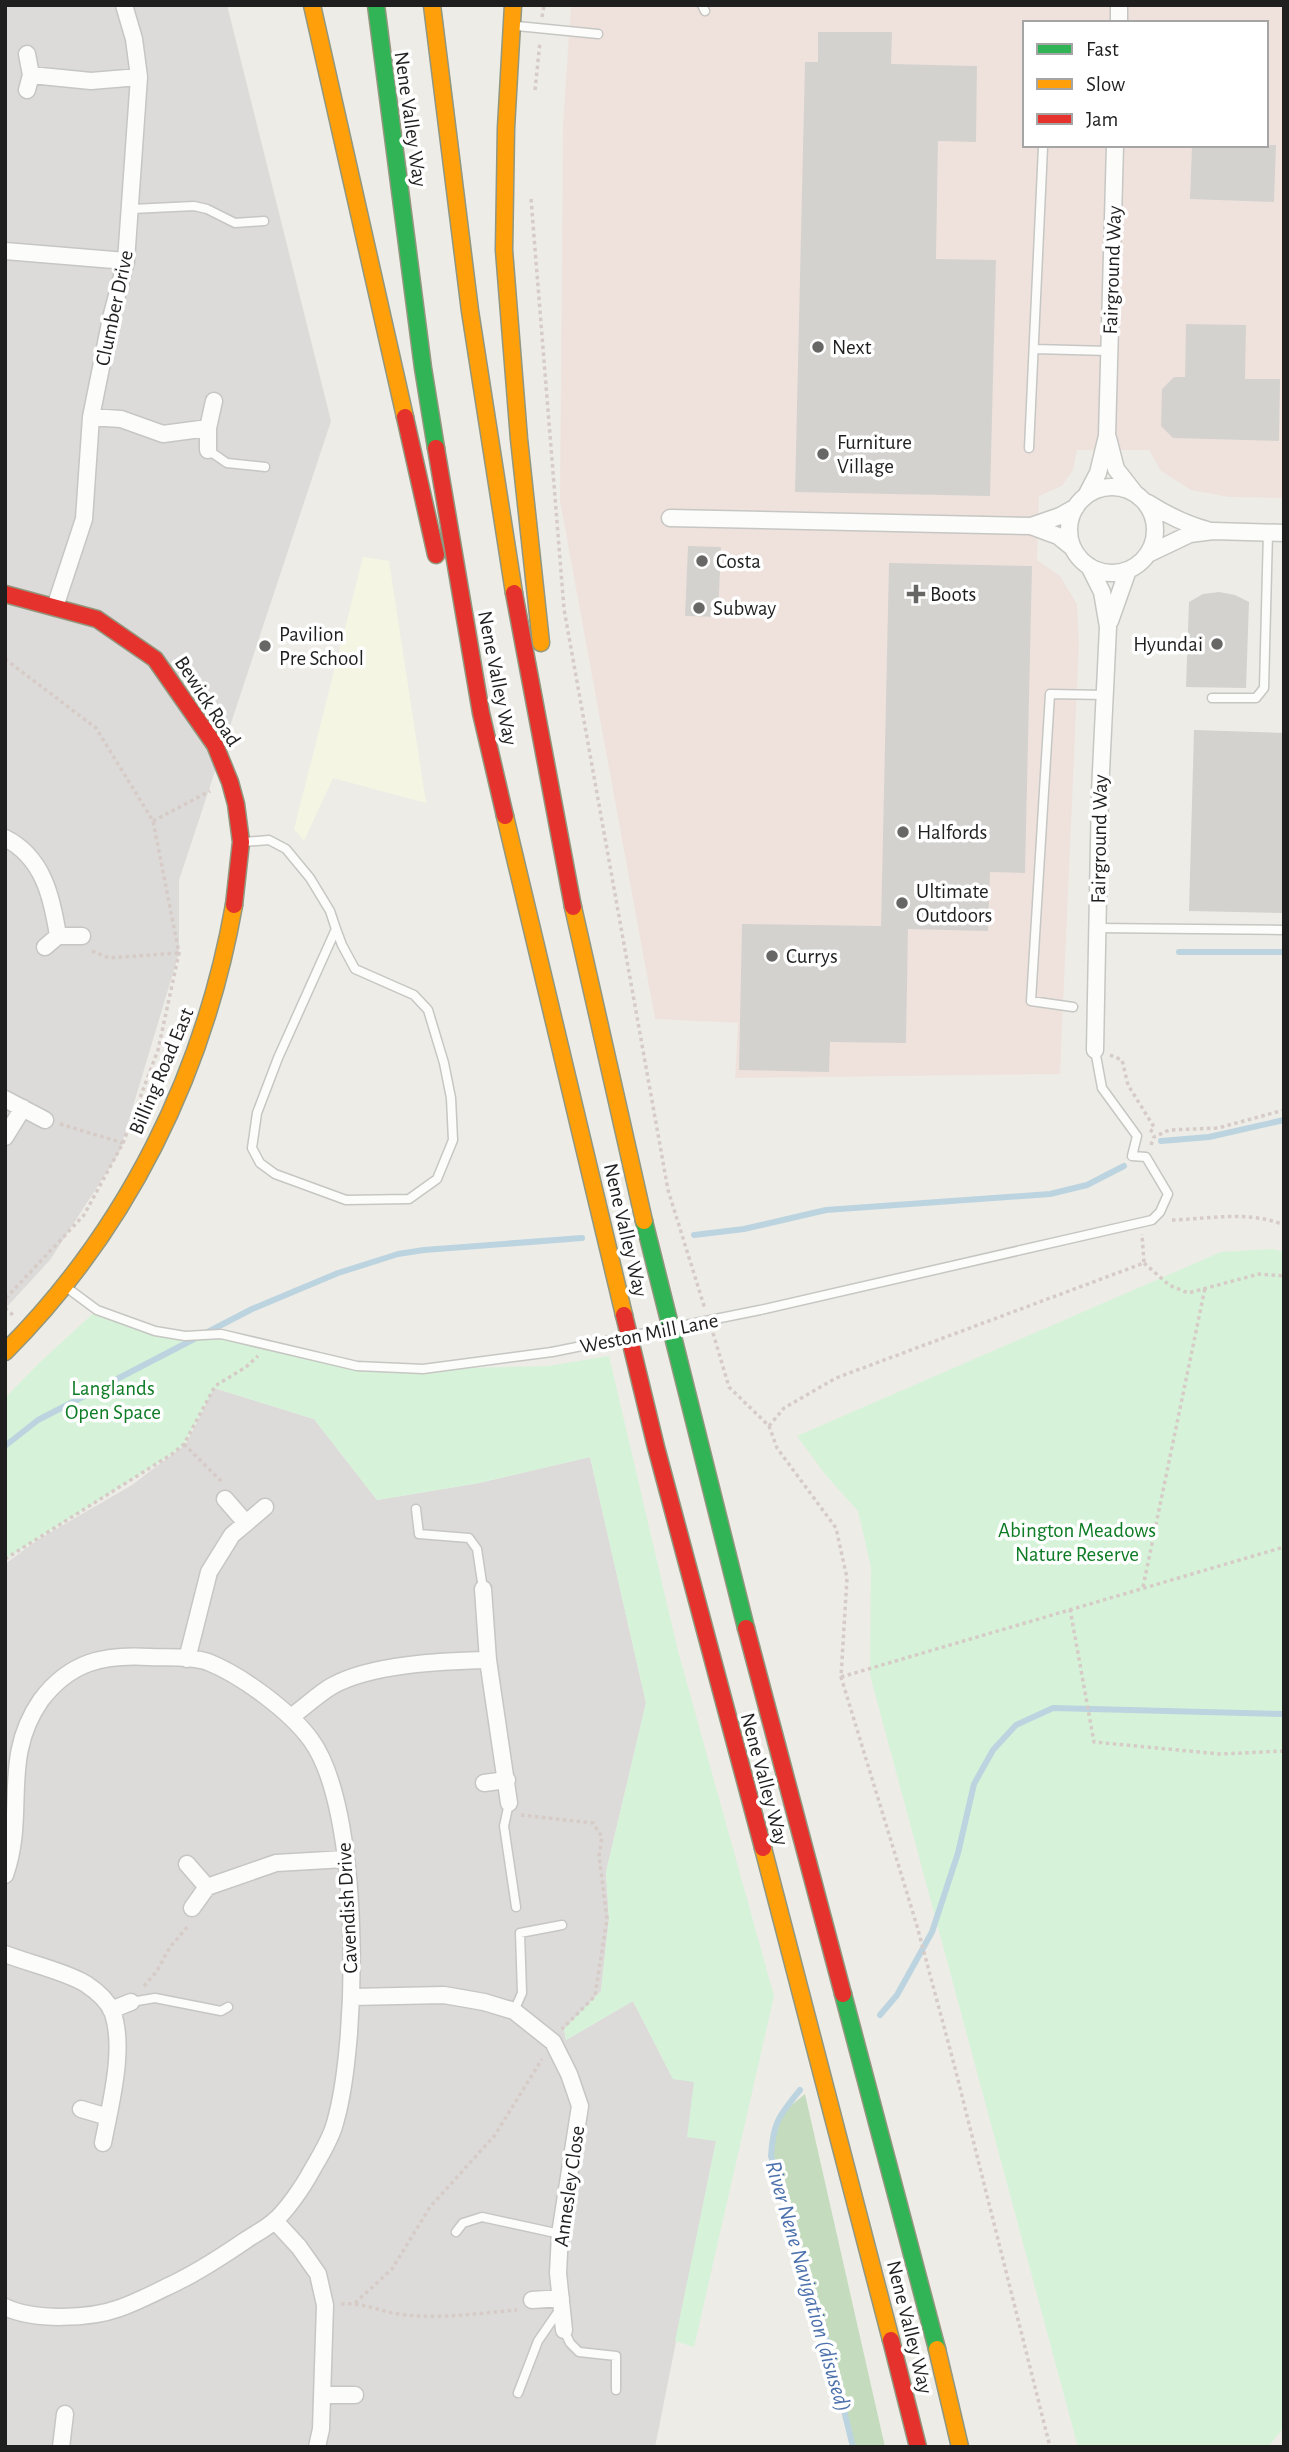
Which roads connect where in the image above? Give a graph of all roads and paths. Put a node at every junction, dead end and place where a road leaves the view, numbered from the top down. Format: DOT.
graph roads {
  1 [pos="124,5"];
  2 [pos="313,5"];
  3 [pos="376,5"];
  4 [pos="432,5"];
  5 [pos="513,5"];
  6 [pos="544,5"];
  7 [pos="510,26"];
  8 [pos="541,29"];
  9 [pos="598,34"];
  10 [pos="27,54"];
  11 [pos="139,77"];
  12 [pos="534,92"];
  13 [pos="1043,147"];
  14 [pos="1115,147"];
  15 [pos="531,197"];
  16 [pos="132,209"];
  17 [pos="264,220"];
  18 [pos="5,251"];
  19 [pos="126,261"];
  20 [pos="1034,349"];
  21 [pos="1109,351"];
  22 [pos="215,401"];
  23 [pos="91,417"];
  24 [pos="208,428"];
  25 [pos="1107,436"];
  26 [pos="1029,448"];
  27 [pos="208,450"];
  28 [pos="265,467"];
  29 [pos="1140,497"];
  30 [pos="1081,501"];
  31 [pos="670,518"];
  32 [pos="1031,526"];
  33 [pos="1213,531"];
  34 [pos="1276,533"];
  35 [pos="1073,548"];
  36 [pos="1148,554"];
  37 [pos="1089,566"];
  38 [pos="1128,570"];
  39 [pos="5,594"];
  40 [pos="55,607"];
  41 [pos="1108,627"];
  42 [pos="5,659"];
  43 [pos="1105,695"];
  44 [pos="1212,698"];
  45 [pos="481,713"];
  46 [pos="230,782"];
  47 [pos="236,804"];
  48 [pos="153,821"];
  49 [pos="5,838"];
  50 [pos="241,842"];
  51 [pos="559,842"];
  52 [pos="1097,928"];
  53 [pos="336,929"];
  54 [pos="1284,930"];
  55 [pos="82,936"];
  56 [pos="51,941"];
  57 [pos="179,953"];
  58 [pos="1073,1007"];
  59 [pos="1095,1050"];
  60 [pos="5,1099"];
  61 [pos="23,1108"];
  62 [pos="1284,1110"];
  63 [pos="45,1120"];
  64 [pos="5,1137"];
  65 [pos="122,1143"];
  66 [pos="1132,1156"];
  67 [pos="1146,1157"];
  68 [pos="1152,1220"];
  69 [pos="1141,1225"];
  70 [pos="1284,1225"];
  71 [pos="1144,1264"];
  72 [pos="1284,1276"];
  73 [pos="63,1285"];
  74 [pos="1205,1288"];
  75 [pos="5,1299"];
  76 [pos="705,1308"];
  77 [pos="709,1322"];
  78 [pos="270,1345"];
  79 [pos="5,1352"];
  80 [pos="769,1426"];
  81 [pos="184,1444"];
  82 [pos="225,1499"];
  83 [pos="265,1507"];
  84 [pos="416,1509"];
  85 [pos="246,1523"];
  86 [pos="1284,1547"];
  87 [pos="5,1559"];
  88 [pos="1143,1588"];
  89 [pos="483,1589"];
  90 [pos="1070,1609"];
  91 [pos="187,1659"];
  92 [pos="488,1660"];
  93 [pos="841,1676"];
  94 [pos="292,1716"];
  95 [pos="1284,1751"];
  96 [pos="507,1780"];
  97 [pos="484,1783"];
  98 [pos="509,1803"];
  99 [pos="9,1820"];
  100 [pos="345,1859"];
  101 [pos="187,1864"];
  102 [pos="5,1875"];
  103 [pos="207,1887"];
  104 [pos="516,1907"];
  105 [pos="192,1908"];
  106 [pos="562,1925"];
  107 [pos="5,1954"];
  108 [pos="352,1997"];
  109 [pos="131,2002"];
  110 [pos="228,2007"];
  111 [pos="111,2010"];
  112 [pos="514,2011"];
  113 [pos="81,2109"];
  114 [pos="108,2117"];
  115 [pos="103,2143"];
  116 [pos="275,2221"];
  117 [pos="456,2232"];
  118 [pos="560,2234"];
  119 [pos="532,2300"];
  120 [pos="561,2302"];
  121 [pos="325,2305"];
  122 [pos="5,2307"];
  123 [pos="564,2330"];
  124 [pos="616,2390"];
  125 [pos="517,2393"];
  126 [pos="323,2395"];
  127 [pos="355,2395"];
  128 [pos="65,2414"];
  129 [pos="61,2447"];
  130 [pos="317,2447"];
  131 [pos="918,2447"];
  132 [pos="960,2447"];
  133 [pos="1050,2447"];
  1 -- 11 [label="street, Clumber Drive"];
  2 -- 45 [label="main road"];
  3 -- 45 [label="main road, Nene Valley Way"];
  4 -- 51 [label="main road, Nene Valley Way"];
  5 -- 7 [label="main road"];
  6 -- 8 [label="path"];
  7 -- 8 [label="lane"];
  7 -- 51 [label="main road"];
  8 -- 9 [label="lane"];
  8 -- 12 [label="path"];
  10 -- 11 [label="street"];
  11 -- 16 [label="street, Clumber Drive"];
  13 -- 20 [label="lane"];
  14 -- 21 [label="street, Fairground Way"];
  15 -- 76 [label="path"];
  16 -- 17 [label="lane"];
  16 -- 19 [label="street, Clumber Drive"];
  18 -- 19 [label="street"];
  19 -- 23 [label="street, Clumber Drive"];
  20 -- 21 [label="lane"];
  20 -- 26 [label="lane"];
  21 -- 25 [label="street, Fairground Way"];
  22 -- 24 [label="street"];
  23 -- 24 [label="street"];
  23 -- 40 [label="street, Clumber Drive"];
  24 -- 27 [label="street"];
  25 -- 29 [label="street"];
  25 -- 30 [label="street"];
  27 -- 28 [label="lane"];
  29 -- 30 [label="street"];
  29 -- 33 [label="street"];
  29 -- 36 [label="street"];
  30 -- 32 [label="street"];
  30 -- 35 [label="street"];
  31 -- 32 [label="street"];
  32 -- 35 [label="street"];
  33 -- 34 [label="street"];
  33 -- 36 [label="street"];
  34 -- 44 [label="lane"];
  35 -- 37 [label="street"];
  36 -- 38 [label="street"];
  37 -- 38 [label="street"];
  37 -- 41 [label="street"];
  38 -- 41 [label="street"];
  39 -- 40 [label="main road, Bewick Road"];
  40 -- 46 [label="main road, Bewick Road"];
  41 -- 43 [label="street, Fairground Way"];
  42 -- 48 [label="path"];
  43 -- 52 [label="street, Fairground Way"];
  43 -- 58 [label="lane"];
  45 -- 131 [label="main road, Nene Valley Way"];
  46 -- 47 [label="main road, Bewick Road"];
  46 -- 48 [label="path"];
  47 -- 50 [label="main road, Billing Road East"];
  48 -- 57 [label="path"];
  49 -- 56 [label="street"];
  50 -- 53 [label="lane"];
  50 -- 73 [label="main road, Billing Road East"];
  51 -- 132 [label="main road, Nene Valley Way"];
  52 -- 54 [label="lane"];
  52 -- 59 [label="street, Fairground Way"];
  53 -- 53 [label="lane"];
  55 -- 56 [label="street"];
  56 -- 57 [label="path"];
  57 -- 65 [label="path"];
  59 -- 66 [label="lane"];
  59 -- 66 [label="path"];
  60 -- 61 [label="street"];
  61 -- 63 [label="street"];
  61 -- 64 [label="street"];
  62 -- 67 [label="path"];
  63 -- 65 [label="path"];
  65 -- 75 [label="path"];
  66 -- 67 [label="lane"];
  67 -- 68 [label="lane"];
  68 -- 69 [label="lane, Weston Mill Lane"];
  68 -- 70 [label="path"];
  69 -- 71 [label="path"];
  69 -- 78 [label="lane, Weston Mill Lane, bridge"];
  71 -- 74 [label="path"];
  71 -- 80 [label="path"];
  72 -- 74 [label="path"];
  73 -- 78 [label="lane, Weston Mill Lane"];
  73 -- 79 [label="main road, Billing Road East"];
  74 -- 88 [label="path"];
  77 -- 80 [label="path"];
  78 -- 81 [label="path"];
  80 -- 93 [label="path"];
  81 -- 82 [label="path"];
  81 -- 87 [label="path"];
  82 -- 85 [label="street"];
  83 -- 85 [label="street"];
  84 -- 89 [label="lane"];
  85 -- 91 [label="street"];
  86 -- 88 [label="path"];
  88 -- 90 [label="path"];
  89 -- 92 [label="street"];
  90 -- 93 [label="path"];
  90 -- 95 [label="path"];
  91 -- 94 [label="street, Cavendish Drive"];
  91 -- 99 [label="street, Cavendish Drive"];
  92 -- 94 [label="street"];
  92 -- 96 [label="street"];
  93 -- 133 [label="path"];
  94 -- 100 [label="street, Cavendish Drive"];
  96 -- 97 [label="street"];
  96 -- 98 [label="street"];
  98 -- 104 [label="lane"];
  99 -- 102 [label="street, Cavendish Drive"];
  100 -- 103 [label="street"];
  100 -- 108 [label="street, Cavendish Drive"];
  101 -- 103 [label="street"];
  103 -- 105 [label="street"];
  105 -- 109 [label="path"];
  106 -- 112 [label="lane"];
  107 -- 111 [label="street"];
  108 -- 112 [label="street, Annesley Close"];
  108 -- 116 [label="street, Cavendish Drive"];
  109 -- 110 [label="lane"];
  109 -- 111 [label="street"];
  111 -- 114 [label="street"];
  112 -- 118 [label="street, Annesley Close"];
  113 -- 114 [label="street"];
  114 -- 115 [label="street"];
  116 -- 121 [label="street"];
  116 -- 122 [label="street, Cavendish Drive"];
  117 -- 118 [label="lane"];
  118 -- 120 [label="street, Annesley Close"];
  119 -- 120 [label="street"];
  119 -- 121 [label="path"];
  120 -- 123 [label="street, Annesley Close"];
  120 -- 125 [label="lane"];
  121 -- 126 [label="street"];
  123 -- 124 [label="lane"];
  126 -- 127 [label="street"];
  126 -- 130 [label="street"];
  128 -- 129 [label="street"];
}
